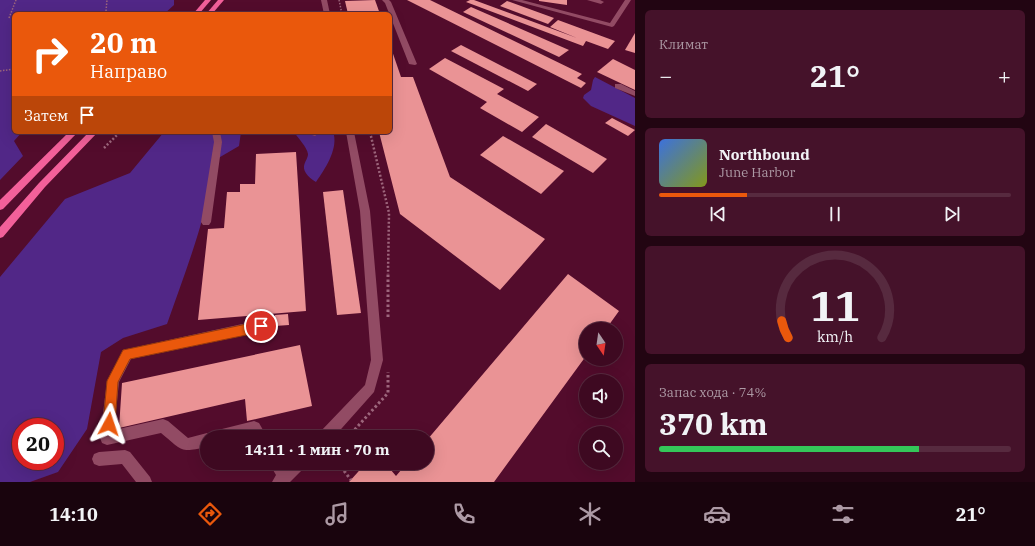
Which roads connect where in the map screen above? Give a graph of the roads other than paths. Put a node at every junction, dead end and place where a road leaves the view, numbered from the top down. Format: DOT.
graph roads {
  1 [pos="208,0"];
  2 [pos="221,0"];
  3 [pos="324,0"];
  4 [pos="385,0"];
  5 [pos="515,0"];
  6 [pos="590,0"];
  7 [pos="628,0"];
  8 [pos="601,2"];
  9 [pos="198,12"];
  10 [pos="211,12"];
  11 [pos="327,12"];
  12 [pos="413,64"];
  13 [pos="618,86"];
  14 [pos="635,94"];
  15 [pos="72,134"];
  16 [pos="92,134"];
  17 [pos="216,134"];
  18 [pos="350,134"];
  19 [pos="0,206"];
  20 [pos="206,222"];
  21 [pos="0,234"];
  22 [pos="261,326"];
  23 [pos="246,430"];
  24 [pos="255,430"];
  25 [pos="332,430"];
  26 [pos="200,442"];
  27 [pos="99,459"];
  28 [pos="291,470"];
  29 [pos="282,479"];
  30 [pos="145,482"];
  1 -- 9 [label="main road"];
  2 -- 10 [label="main road"];
  3 -- 11 [label="street"];
  4 -- 12 [label="street"];
  5 -- 7 [label="street"];
  6 -- 8 [label="street"];
  13 -- 14 [label="street"];
  15 -- 19 [label="main road"];
  16 -- 21 [label="main road"];
  17 -- 20 [label="street"];
  18 -- 25 [label="street"];
  22 -- 26 [label="street"];
  23 -- 24 [label="street"];
  27 -- 30 [label="street"];
  28 -- 29 [label="street"];
}
